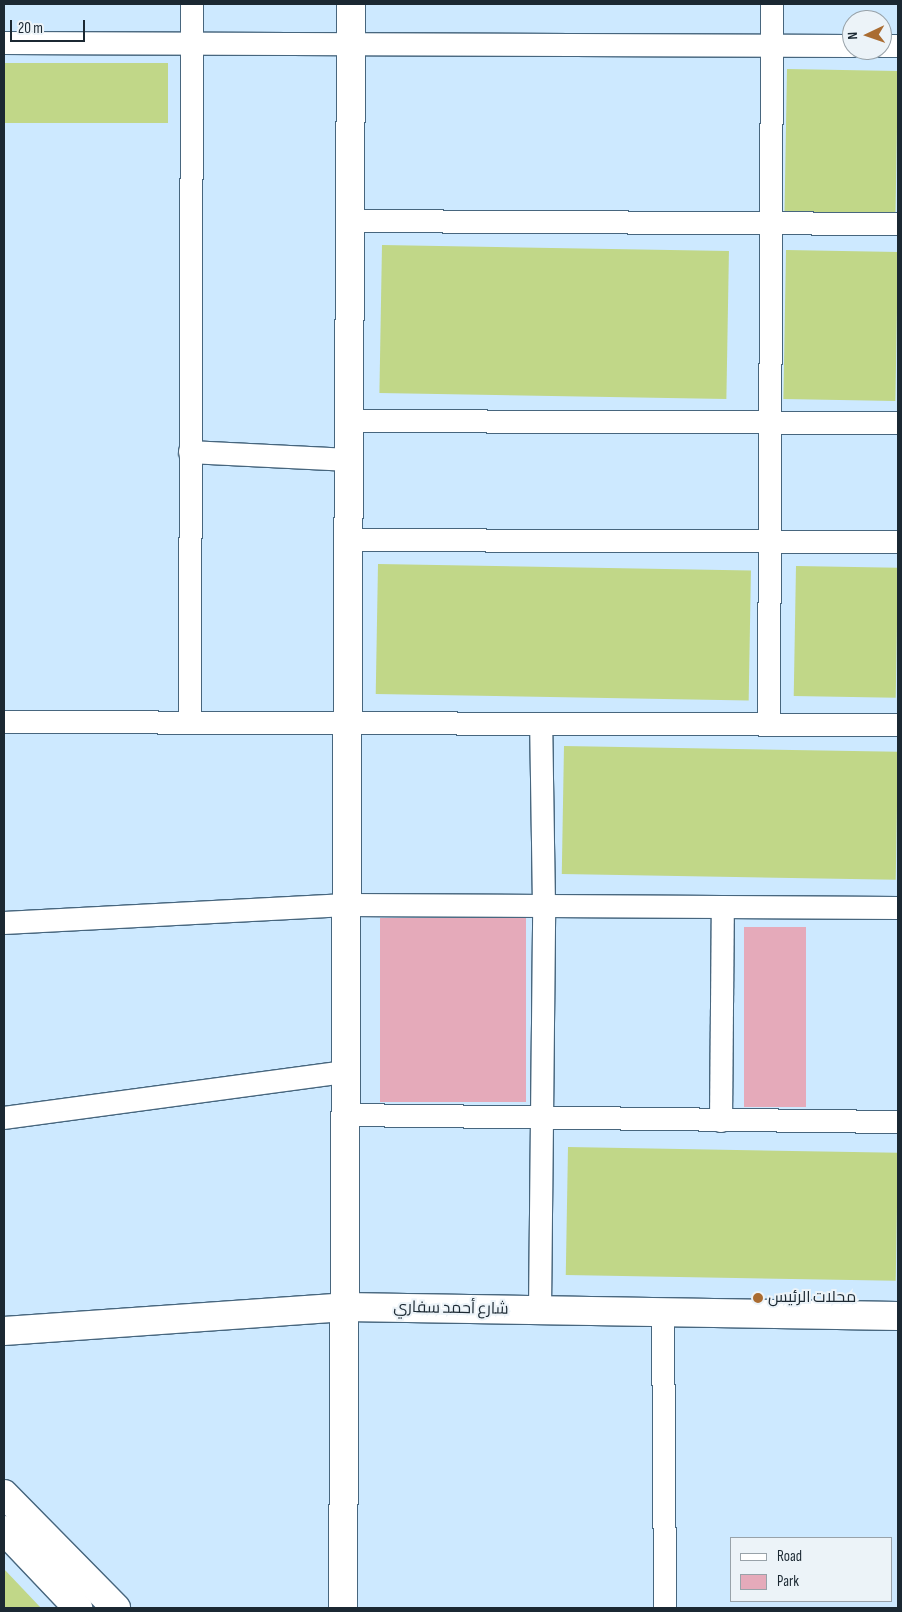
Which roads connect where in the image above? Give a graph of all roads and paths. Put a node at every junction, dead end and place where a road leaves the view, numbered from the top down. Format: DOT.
graph roads {
  1 [pos="192,4"];
  2 [pos="351,4"];
  3 [pos="772,4"];
  4 [pos="4,43"];
  5 [pos="192,44"];
  6 [pos="351,44"];
  7 [pos="772,46"];
  8 [pos="842,46"];
  9 [pos="350,221"];
  10 [pos="771,223"];
  11 [pos="898,224"];
  12 [pos="349,421"];
  13 [pos="770,423"];
  14 [pos="898,424"];
  15 [pos="190,452"];
  16 [pos="349,460"];
  17 [pos="348,540"];
  18 [pos="769,542"];
  19 [pos="898,542"];
  20 [pos="4,722"];
  21 [pos="190,722"];
  22 [pos="348,723"];
  23 [pos="541,724"];
  24 [pos="769,725"];
  25 [pos="898,725"];
  26 [pos="346,905"];
  27 [pos="544,906"];
  28 [pos="723,907"];
  29 [pos="898,908"];
  30 [pos="4,923"];
  31 [pos="346,1072"];
  32 [pos="345,1115"];
  33 [pos="4,1118"];
  34 [pos="542,1120"];
  35 [pos="721,1121"];
  36 [pos="898,1122"];
  37 [pos="345,1307"];
  38 [pos="540,1310"];
  39 [pos="663,1312"];
  40 [pos="898,1316"];
  41 [pos="4,1331"];
  42 [pos="4,1494"];
  43 [pos="4,1530"];
  44 [pos="78,1608"];
  45 [pos="116,1608"];
  46 [pos="343,1608"];
  47 [pos="666,1608"];
  1 -- 5 [label="street"];
  2 -- 6 [label="street"];
  3 -- 7 [label="street"];
  4 -- 5 [label="street"];
  5 -- 6 [label="street"];
  5 -- 15 [label="street"];
  6 -- 7 [label="street"];
  6 -- 9 [label="street"];
  7 -- 8 [label="street"];
  7 -- 10 [label="street"];
  9 -- 10 [label="street"];
  9 -- 12 [label="street"];
  10 -- 11 [label="street"];
  10 -- 13 [label="street"];
  12 -- 13 [label="street"];
  12 -- 16 [label="street"];
  13 -- 14 [label="street"];
  13 -- 18 [label="street"];
  15 -- 16 [label="street"];
  15 -- 21 [label="street"];
  16 -- 17 [label="street"];
  17 -- 18 [label="street"];
  17 -- 22 [label="street"];
  18 -- 19 [label="street"];
  18 -- 24 [label="street"];
  20 -- 21 [label="street"];
  21 -- 22 [label="street"];
  22 -- 23 [label="street"];
  22 -- 26 [label="street"];
  23 -- 24 [label="street"];
  23 -- 27 [label="street"];
  24 -- 25 [label="street"];
  26 -- 27 [label="street"];
  26 -- 30 [label="street"];
  26 -- 31 [label="street"];
  27 -- 28 [label="street"];
  27 -- 34 [label="street"];
  28 -- 29 [label="street"];
  28 -- 35 [label="street"];
  31 -- 32 [label="street"];
  31 -- 33 [label="street"];
  32 -- 34 [label="street"];
  32 -- 37 [label="street"];
  34 -- 35 [label="street"];
  34 -- 38 [label="street"];
  35 -- 36 [label="street"];
  37 -- 38 [label="street, شارع أحمد سفاري"];
  37 -- 41 [label="street, شارع أحمد سفاري"];
  37 -- 46 [label="street"];
  38 -- 39 [label="street, شارع أحمد سفاري"];
  39 -- 40 [label="street, شارع أحمد سفاري"];
  39 -- 47 [label="street"];
  42 -- 45 [label="street"];
  43 -- 44 [label="street"];
}
